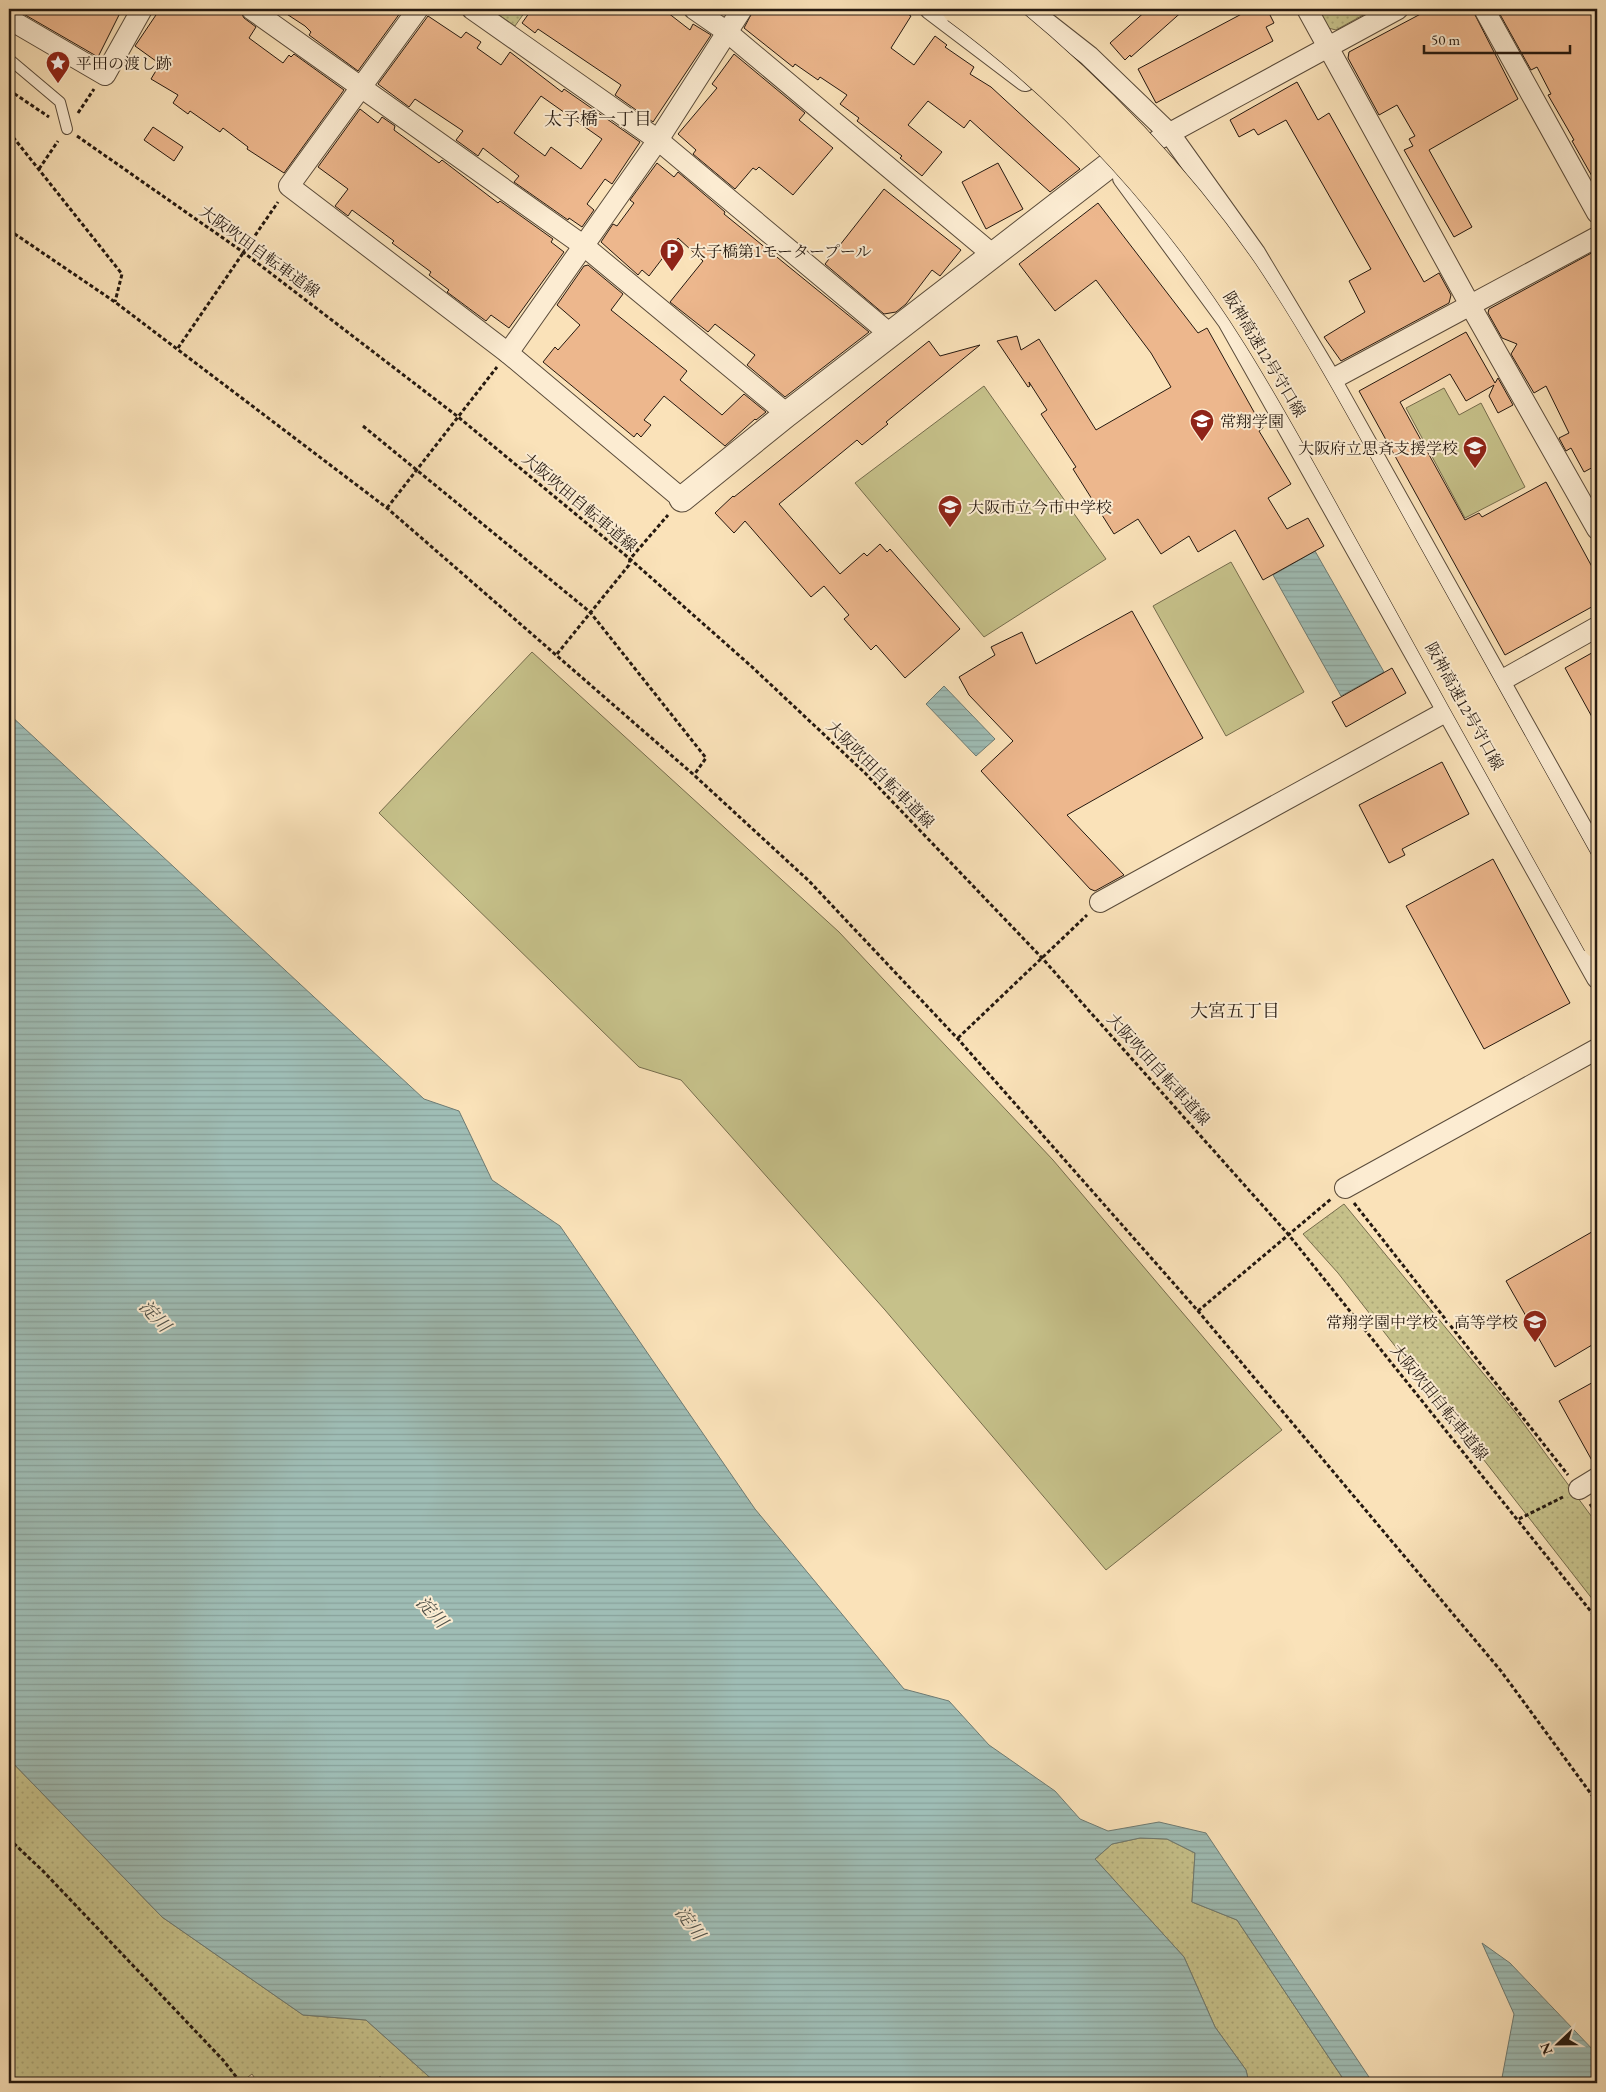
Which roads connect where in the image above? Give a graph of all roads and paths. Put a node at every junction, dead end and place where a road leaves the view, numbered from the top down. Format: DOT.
graph roads {
  1 [pos="142,9"];
  2 [pos="251,9"];
  3 [pos="418,9"];
  4 [pos="472,9"];
  5 [pos="694,9"];
  6 [pos="742,9"];
  7 [pos="930,9"];
  8 [pos="956,9"];
  9 [pos="996,9"];
  10 [pos="1029,9"];
  11 [pos="1307,9"];
  12 [pos="1398,9"];
  13 [pos="1484,9"];
  14 [pos="9,19"];
  15 [pos="727,32"];
  16 [pos="1329,46"];
  17 [pos="9,58"];
  18 [pos="99,82"];
  19 [pos="362,88"];
  20 [pos="9,90"];
  21 [pos="67,128"];
  22 [pos="9,132"];
  23 [pos="1170,134"];
  24 [pos="658,140"];
  25 [pos="1112,163"];
  26 [pos="39,169"];
  27 [pos="289,186"];
  28 [pos="1597,213"];
  29 [pos="9,230"];
  30 [pos="1597,237"];
  31 [pos="584,246"];
  32 [pos="243,252"];
  33 [pos="992,254"];
  34 [pos="115,302"];
  35 [pos="1470,305"];
  36 [pos="890,334"];
  37 [pos="178,348"];
  38 [pos="508,353"];
  39 [pos="1331,380"];
  40 [pos="787,414"];
  41 [pos="457,416"];
  42 [pos="364,426"];
  43 [pos="416,470"];
  44 [pos="682,499"];
  45 [pos="387,508"];
  46 [pos="1597,529"];
  47 [pos="630,559"];
  48 [pos="590,612"];
  49 [pos="1597,626"];
  50 [pos="556,654"];
  51 [pos="1500,681"];
  52 [pos="1446,712"];
  53 [pos="694,775"];
  54 [pos="1597,855"];
  55 [pos="1597,894"];
  56 [pos="1100,902"];
  57 [pos="1597,944"];
  58 [pos="1042,958"];
  59 [pos="1597,978"];
  60 [pos="958,1039"];
  61 [pos="1597,1049"];
  62 [pos="1353,1193"];
  63 [pos="1288,1234"];
  64 [pos="1198,1311"];
  65 [pos="1597,1478"];
  66 [pos="1579,1489"];
  67 [pos="1519,1520"];
  68 [pos="1597,1619"];
  69 [pos="1597,1802"];
  70 [pos="9,1840"];
  71 [pos="241,2083"];
  72 [pos="372,2083"];
  73 [pos="388,2083"];
  1 -- 14 [label="street"];
  2 -- 19 [label="street"];
  3 -- 19 [label="street"];
  4 -- 24 [label="street"];
  5 -- 15 [label="street"];
  6 -- 15 [label="street"];
  7 -- 25 [label="street"];
  8 -- 57 [label="highway, 阪神高速12号守口線, bridge"];
  9 -- 55 [label="highway, 阪神高速12号守口線, bridge"];
  10 -- 23 [label="street"];
  11 -- 16 [label="street"];
  12 -- 16 [label="street"];
  13 -- 28 [label="street"];
  15 -- 24 [label="street"];
  15 -- 33 [label="street"];
  16 -- 23 [label="street"];
  16 -- 35 [label="street"];
  17 -- 21 [label="lane"];
  18 -- 21 [label="path"];
  19 -- 27 [label="street"];
  19 -- 31 [label="street"];
  20 -- 21 [label="path, 大阪吹田自転車道線"];
  21 -- 26 [label="path"];
  21 -- 32 [label="path, 大阪吹田自転車道線"];
  22 -- 26 [label="path"];
  23 -- 25 [label="street"];
  23 -- 39 [label="street"];
  24 -- 31 [label="street"];
  24 -- 36 [label="street"];
  25 -- 33 [label="street"];
  25 -- 52 [label="street"];
  26 -- 34 [label="path"];
  27 -- 32 [label="path"];
  27 -- 38 [label="street"];
  29 -- 34 [label="path"];
  30 -- 35 [label="street"];
  31 -- 38 [label="street"];
  31 -- 40 [label="street"];
  32 -- 37 [label="path"];
  32 -- 41 [label="path, 大阪吹田自転車道線"];
  33 -- 36 [label="street"];
  34 -- 37 [label="path"];
  35 -- 39 [label="street"];
  35 -- 46 [label="street"];
  36 -- 40 [label="street"];
  37 -- 45 [label="path"];
  38 -- 41 [label="path"];
  38 -- 44 [label="street"];
  39 -- 51 [label="street"];
  40 -- 44 [label="street"];
  41 -- 43 [label="path"];
  41 -- 47 [label="path, 大阪吹田自転車道線"];
  42 -- 43 [label="path"];
  43 -- 45 [label="path"];
  43 -- 48 [label="path"];
  44 -- 47 [label="path"];
  45 -- 50 [label="path"];
  47 -- 48 [label="path"];
  47 -- 58 [label="path, 大阪吹田自転車道線"];
  48 -- 50 [label="path"];
  48 -- 53 [label="path"];
  49 -- 51 [label="street"];
  50 -- 53 [label="path"];
  51 -- 52 [label="street"];
  51 -- 54 [label="street"];
  52 -- 56 [label="street"];
  52 -- 59 [label="street"];
  53 -- 60 [label="path"];
  56 -- 58 [label="path"];
  58 -- 60 [label="path"];
  58 -- 63 [label="path, 大阪吹田自転車道線"];
  60 -- 64 [label="path"];
  61 -- 62 [label="street"];
  62 -- 63 [label="path"];
  62 -- 66 [label="path"];
  63 -- 64 [label="path"];
  63 -- 67 [label="path, 大阪吹田自転車道線"];
  64 -- 69 [label="path"];
  65 -- 66 [label="street"];
  66 -- 67 [label="path"];
  67 -- 68 [label="path, 大阪吹田自転車道線"];
  70 -- 71 [label="path"];
  72 -- 73 [label="path"];
}
